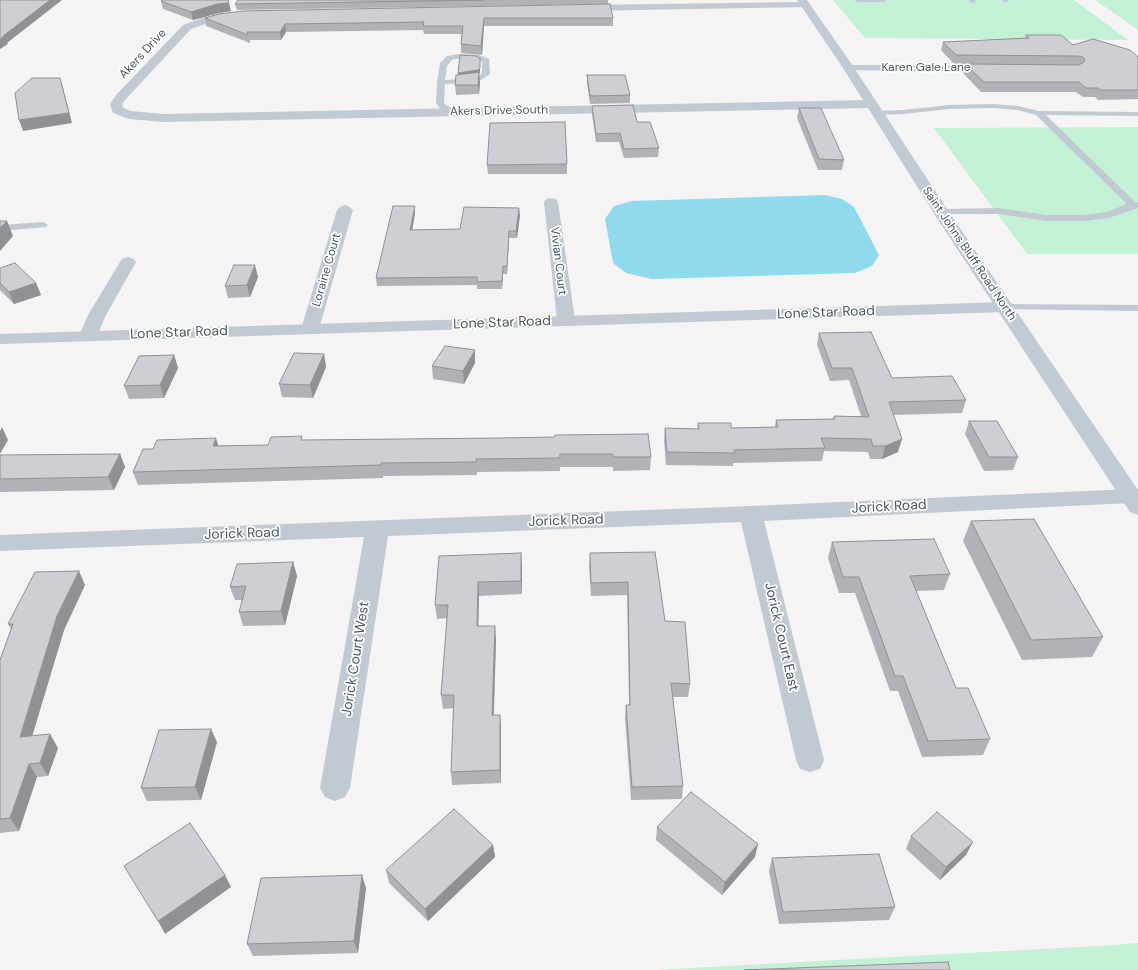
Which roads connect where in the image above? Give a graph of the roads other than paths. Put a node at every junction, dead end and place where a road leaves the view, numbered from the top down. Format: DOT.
graph roads {
  1 [pos="857,0"];
  2 [pos="884,0"];
  3 [pos="804,2"];
  4 [pos="570,8"];
  5 [pos="244,14"];
  6 [pos="849,68"];
  7 [pos="1005,69"];
  8 [pos="441,82"];
  9 [pos="873,108"];
  10 [pos="453,112"];
  11 [pos="1038,113"];
  12 [pos="1138,114"];
  13 [pos="129,115"];
  14 [pos="551,202"];
  15 [pos="1136,205"];
  16 [pos="345,210"];
  17 [pos="941,212"];
  18 [pos="43,225"];
  19 [pos="0,228"];
  20 [pos="128,262"];
  21 [pos="1005,307"];
  22 [pos="1138,308"];
  23 [pos="566,320"];
  24 [pos="310,329"];
  25 [pos="88,336"];
  26 [pos="0,339"];
  27 [pos="1134,502"];
  28 [pos="751,514"];
  29 [pos="377,529"];
  30 [pos="0,543"];
  31 [pos="810,760"];
  32 [pos="335,788"];
  1 -- 2 [label="lane"];
  3 -- 4 [label="street"];
  3 -- 6 [label="main road, Saint Johns Bluff Road North"];
  5 -- 13 [label="street, Akers Drive"];
  6 -- 7 [label="street, Karen Gale Lane"];
  6 -- 9 [label="main road, Saint Johns Bluff Road North"];
  8 -- 8 [label="lane"];
  8 -- 10 [label="lane"];
  9 -- 10 [label="street, Akers Drive South"];
  9 -- 11 [label="lane"];
  9 -- 17 [label="main road, Saint Johns Bluff Road North"];
  10 -- 13 [label="street, Akers Drive South"];
  11 -- 12 [label="lane"];
  11 -- 15 [label="lane"];
  14 -- 23 [label="street, Vivian Court"];
  15 -- 17 [label="lane"];
  16 -- 24 [label="street, Loraine Court"];
  17 -- 21 [label="main road, Saint Johns Bluff Road North"];
  18 -- 19 [label="lane"];
  20 -- 25 [label="street"];
  21 -- 22 [label="lane"];
  21 -- 23 [label="street, Lone Star Road"];
  21 -- 27 [label="main road, Saint Johns Bluff Road North"];
  23 -- 24 [label="street, Lone Star Road"];
  24 -- 25 [label="street, Lone Star Road"];
  25 -- 26 [label="street, Lone Star Road"];
  27 -- 28 [label="street, Jorick Road"];
  28 -- 29 [label="street, Jorick Road"];
  28 -- 31 [label="street, Jorick Court East"];
  29 -- 30 [label="street, Jorick Road"];
  29 -- 32 [label="street, Jorick Court West"];
}
